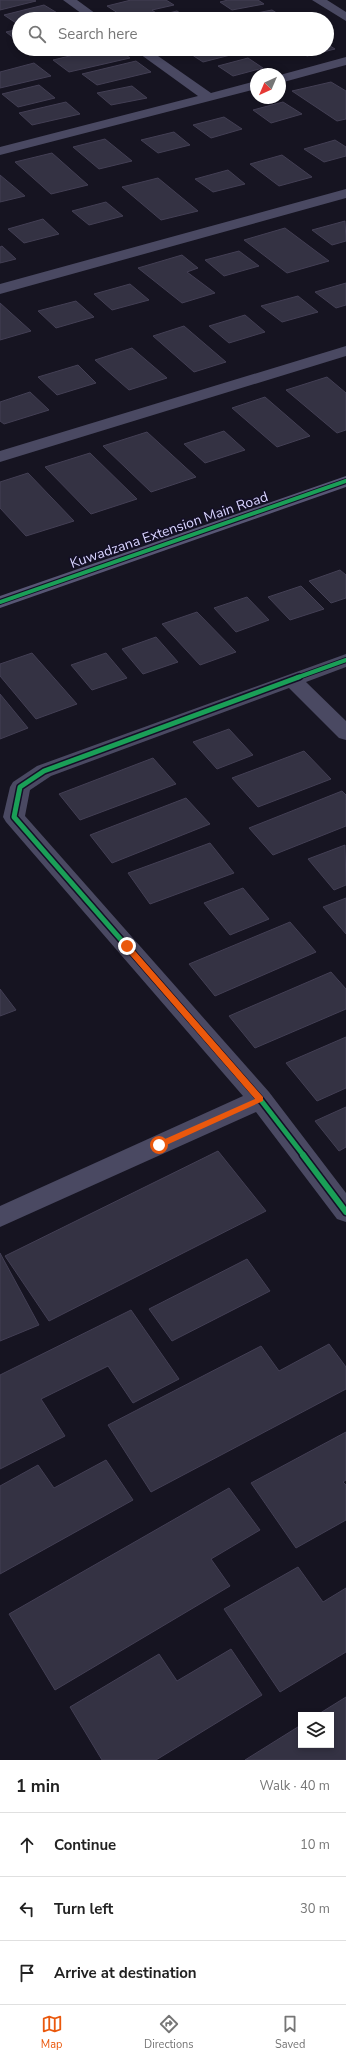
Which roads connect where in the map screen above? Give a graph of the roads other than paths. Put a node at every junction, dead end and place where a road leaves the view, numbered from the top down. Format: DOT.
graph roads {
  1 [pos="70,0"];
  2 [pos="318,0"];
  3 [pos="87,12"];
  4 [pos="346,17"];
  5 [pos="149,56"];
  6 [pos="346,62"];
  7 [pos="286,77"];
  8 [pos="250,86"];
  9 [pos="208,97"];
  10 [pos="3,147"];
  11 [pos="346,193"];
  12 [pos="0,289"];
  13 [pos="343,355"];
  14 [pos="0,457"];
  15 [pos="346,481"];
  16 [pos="0,602"];
  17 [pos="346,660"];
  18 [pos="293,680"];
  19 [pos="346,733"];
  20 [pos="260,1099"];
  21 [pos="346,1212"];
  22 [pos="0,1217"];
  1 -- 3 [label="street"];
  2 -- 4 [label="street"];
  5 -- 9 [label="street"];
  6 -- 7 [label="street"];
  8 -- 9 [label="street"];
  9 -- 10 [label="street"];
  11 -- 12 [label="street"];
  13 -- 14 [label="street"];
  15 -- 16 [label="street, Kuwadzana Extension Main Road"];
  17 -- 18 [label="street"];
  18 -- 19 [label="street"];
  18 -- 20 [label="street"];
  20 -- 21 [label="street"];
  20 -- 22 [label="street"];
}
